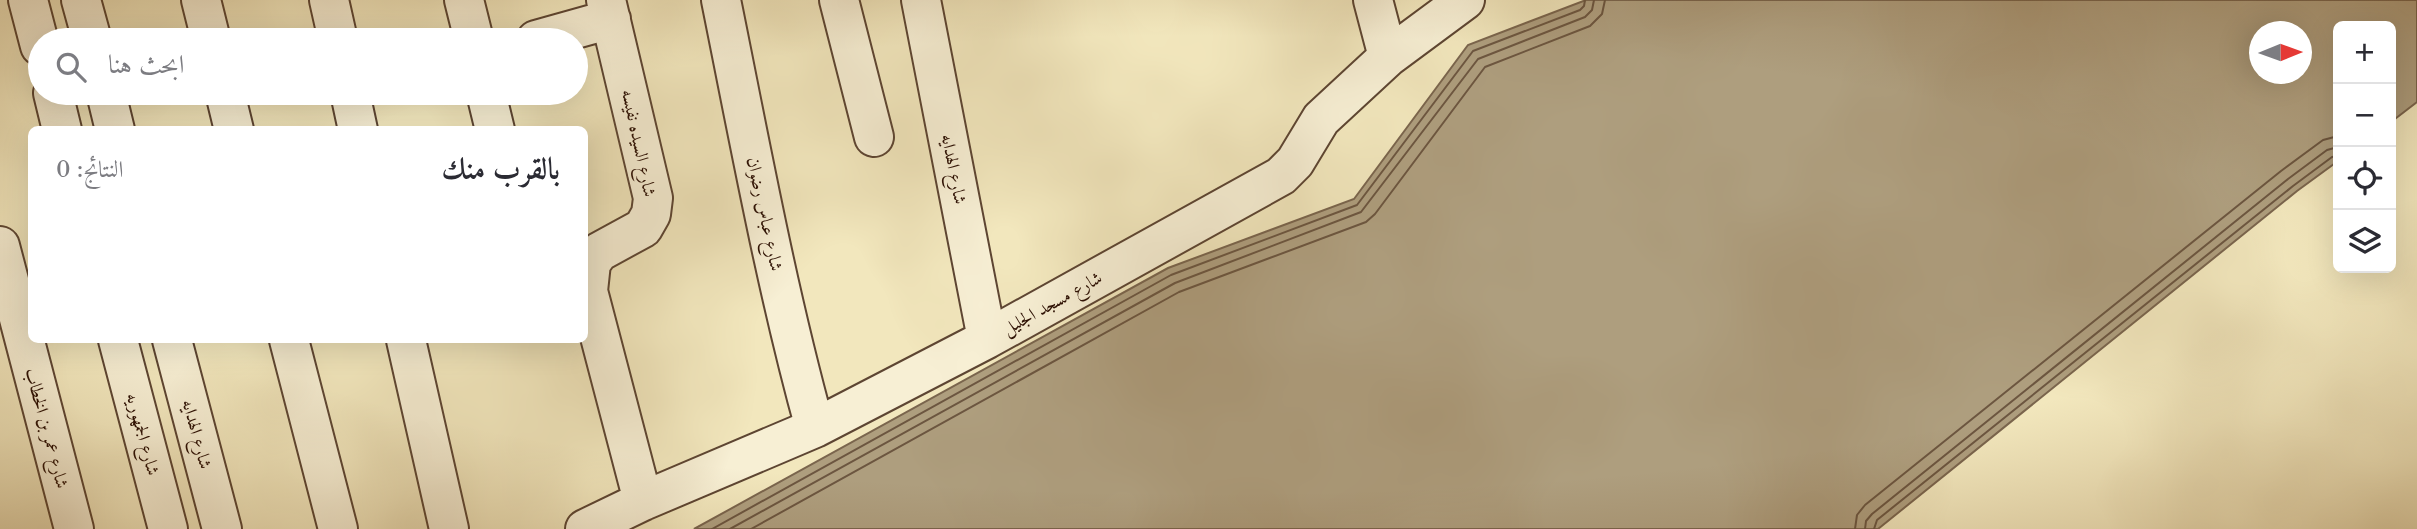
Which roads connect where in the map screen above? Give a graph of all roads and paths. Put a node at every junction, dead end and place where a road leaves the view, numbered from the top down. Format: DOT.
graph roads {
  1 [pos="28,0"];
  2 [pos="81,0"];
  3 [pos="201,0"];
  4 [pos="329,0"];
  5 [pos="464,0"];
  6 [pos="720,0"];
  7 [pos="839,0"];
  8 [pos="921,0"];
  9 [pos="1373,0"];
  10 [pos="1465,0"];
  11 [pos="608,10"];
  12 [pos="35,28"];
  13 [pos="89,28"];
  14 [pos="208,28"];
  15 [pos="335,28"];
  16 [pos="471,28"];
  17 [pos="565,28"];
  18 [pos="1388,57"];
  19 [pos="56,105"];
  20 [pos="109,105"];
  21 [pos="228,105"];
  22 [pos="353,105"];
  23 [pos="489,105"];
  24 [pos="61,126"];
  25 [pos="114,126"];
  26 [pos="233,126"];
  27 [pos="357,126"];
  28 [pos="494,126"];
  29 [pos="874,137"];
  30 [pos="0,246"];
  31 [pos="987,339"];
  32 [pos="119,343"];
  33 [pos="173,343"];
  34 [pos="290,343"];
  35 [pos="407,343"];
  36 [pos="815,428"];
  37 [pos="643,501"];
  38 [pos="74,529"];
  39 [pos="168,529"];
  40 [pos="222,529"];
  41 [pos="338,529"];
  42 [pos="449,529"];
  43 [pos="585,529"];
  1 -- 12 [label="street"];
  2 -- 13 [label="street"];
  3 -- 14 [label="street"];
  4 -- 15 [label="street"];
  5 -- 16 [label="street"];
  6 -- 36 [label="street, شارع عباس رضوان"];
  7 -- 29 [label="street"];
  8 -- 31 [label="street, شارع الهدايه"];
  9 -- 18 [label="street"];
  10 -- 18 [label="street, شارع مسجد الجليل"];
  11 -- 17 [label="street"];
  11 -- 37 [label="street, شارع السيده نفيسه"];
  18 -- 31 [label="street, شارع مسجد الجليل"];
  19 -- 24 [label="street"];
  20 -- 25 [label="street"];
  21 -- 26 [label="street"];
  22 -- 27 [label="street"];
  23 -- 28 [label="street"];
  30 -- 38 [label="street, شارع عمر بن الخطاب"];
  31 -- 36 [label="street, شارع مسجد الجليل"];
  32 -- 39 [label="street, شارع الجمهوريه"];
  33 -- 40 [label="street, شارع الهدايه"];
  34 -- 41 [label="street"];
  35 -- 42 [label="street"];
  36 -- 37 [label="street, شارع مسجد الجليل"];
  37 -- 43 [label="street, شارع مسجد الجليل"];
}
